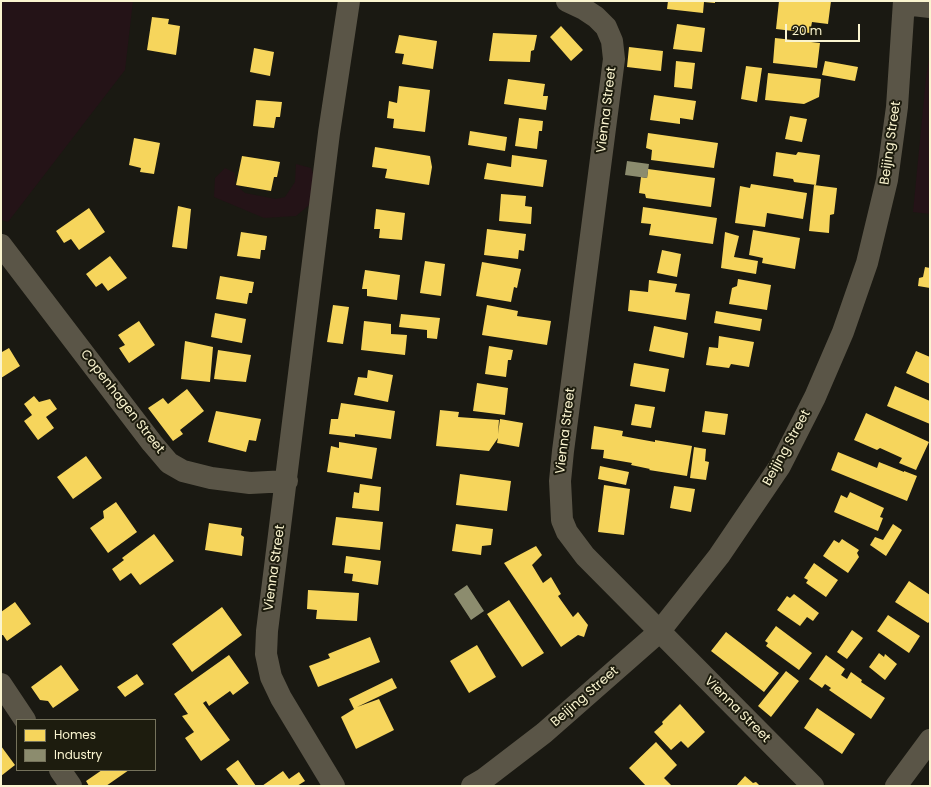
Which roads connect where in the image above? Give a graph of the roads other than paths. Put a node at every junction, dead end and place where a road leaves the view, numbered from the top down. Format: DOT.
graph roads {
  1 [pos="348,1"];
  2 [pos="567,1"];
  3 [pos="904,3"];
  4 [pos="930,8"];
  5 [pos="1,245"];
  6 [pos="287,481"];
  7 [pos="659,632"];
  8 [pos="1,684"];
  9 [pos="24,719"];
  10 [pos="930,740"];
  11 [pos="334,786"];
  12 [pos="472,786"];
  13 [pos="813,786"];
  14 [pos="896,786"];
  1 -- 6 [label="street, Vienna Street"];
  2 -- 7 [label="street, Vienna Street"];
  3 -- 4 [label="street"];
  3 -- 7 [label="street, Beijing Street"];
  5 -- 6 [label="street, Copenhagen Street"];
  6 -- 11 [label="street, Vienna Street"];
  7 -- 12 [label="street, Beijing Street"];
  7 -- 13 [label="street, Vienna Street"];
  8 -- 9 [label="street"];
  10 -- 14 [label="street"];
}
